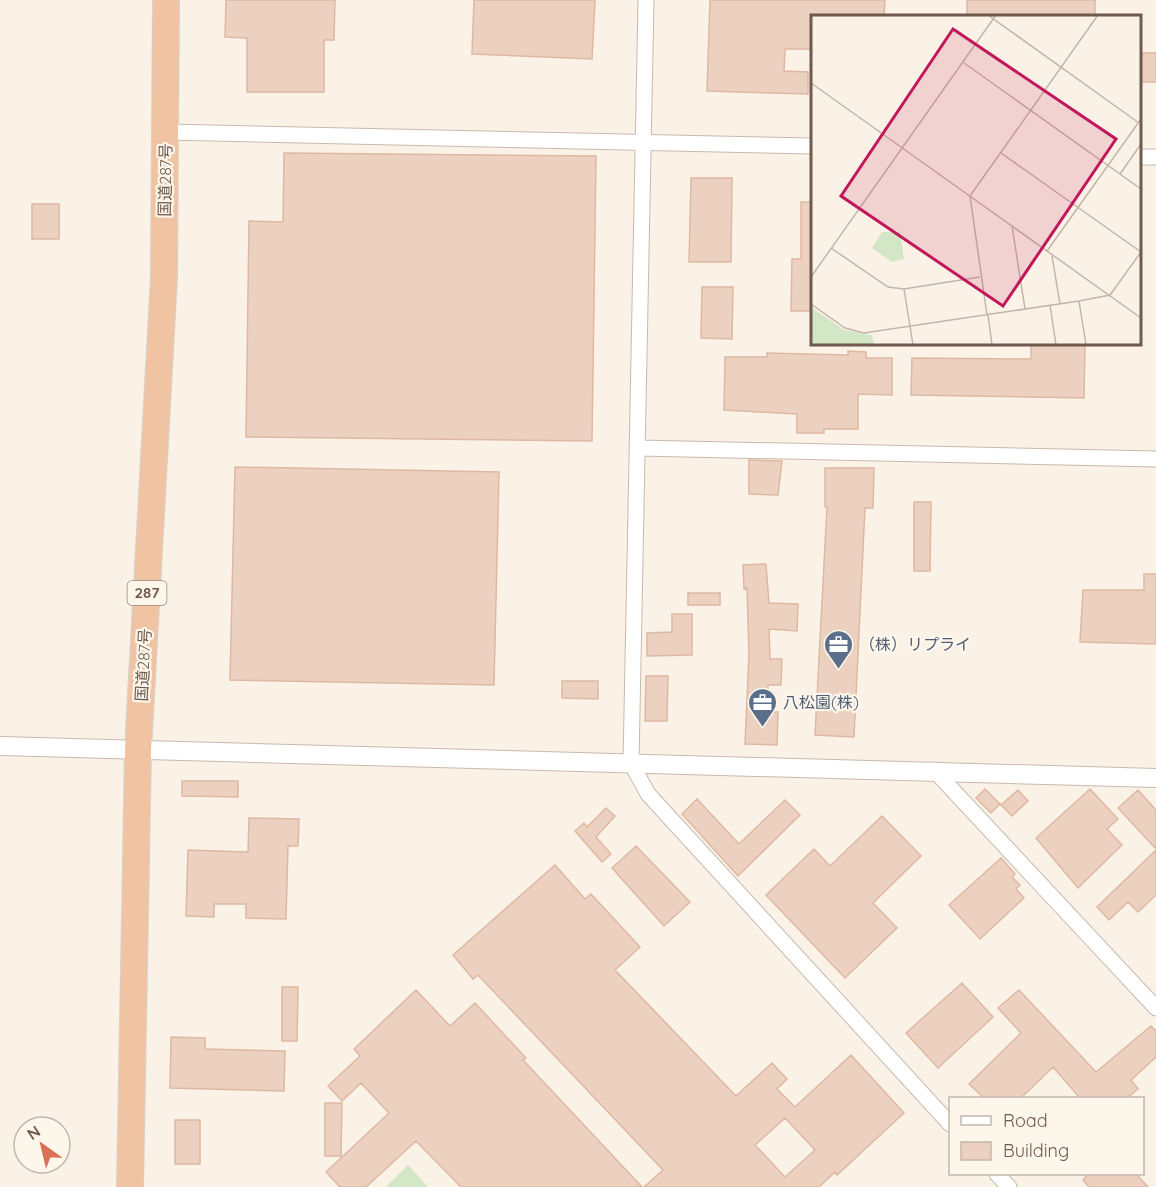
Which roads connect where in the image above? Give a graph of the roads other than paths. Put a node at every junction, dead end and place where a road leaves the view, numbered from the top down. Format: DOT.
graph roads {
  1 [pos="166,0"];
  2 [pos="646,0"];
  3 [pos="166,132"];
  4 [pos="643,140"];
  5 [pos="811,146"];
  6 [pos="639,448"];
  7 [pos="1156,459"];
  8 [pos="0,746"];
  9 [pos="138,750"];
  10 [pos="631,763"];
  11 [pos="934,770"];
  12 [pos="1156,778"];
  13 [pos="1156,1008"];
  14 [pos="949,1122"];
  15 [pos="999,1175"];
  16 [pos="130,1187"];
  17 [pos="1010,1187"];
  1 -- 3 [label="highway, 国道287号 / 287"];
  2 -- 4 [label="street"];
  3 -- 4 [label="street"];
  3 -- 9 [label="highway, 国道287号 / 287"];
  4 -- 5 [label="street"];
  4 -- 6 [label="street"];
  6 -- 7 [label="street"];
  6 -- 10 [label="street"];
  8 -- 9 [label="street"];
  9 -- 10 [label="street"];
  9 -- 16 [label="highway, 国道287号 / 287"];
  10 -- 11 [label="street"];
  10 -- 14 [label="street"];
  11 -- 12 [label="street"];
  11 -- 13 [label="street"];
  15 -- 17 [label="street"];
}
